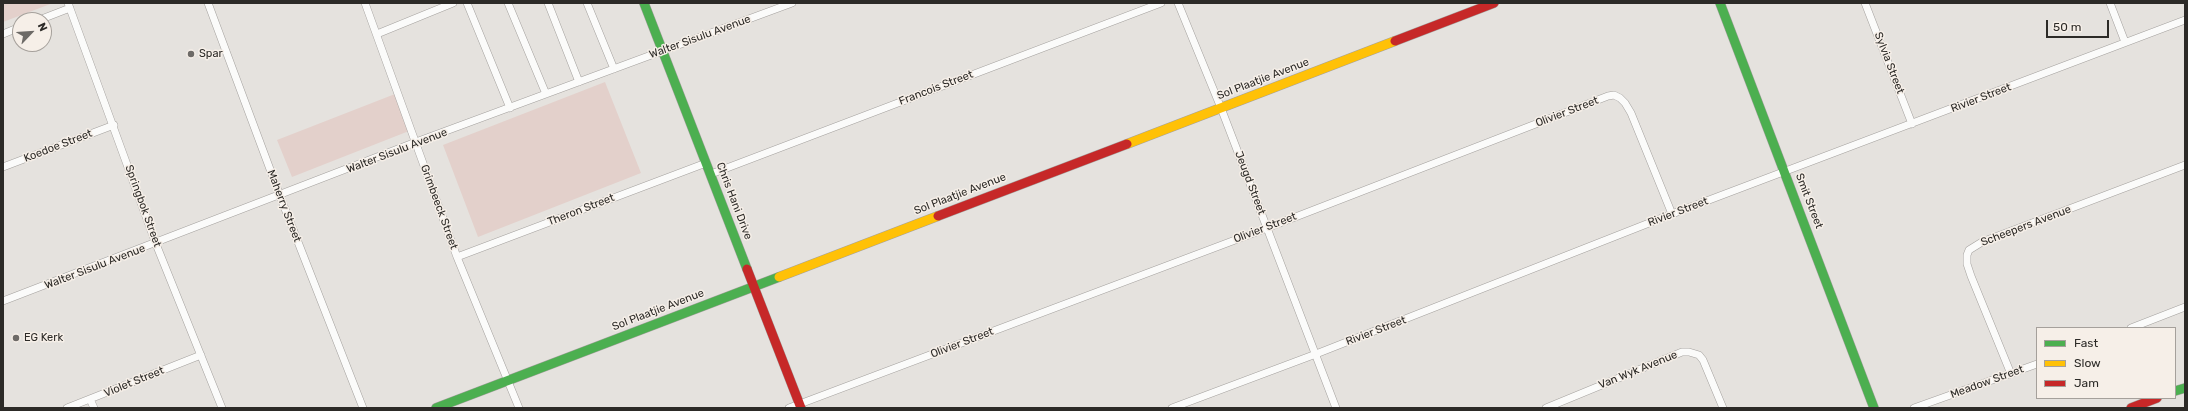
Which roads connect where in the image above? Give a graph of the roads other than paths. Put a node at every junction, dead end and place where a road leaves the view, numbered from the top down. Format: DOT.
graph roads {
  1 [pos="208,3"];
  2 [pos="365,3"];
  3 [pos="453,3"];
  4 [pos="467,3"];
  5 [pos="508,3"];
  6 [pos="548,3"];
  7 [pos="587,3"];
  8 [pos="644,3"];
  9 [pos="792,3"];
  10 [pos="1161,3"];
  11 [pos="1178,3"];
  12 [pos="1494,3"];
  13 [pos="1720,3"];
  14 [pos="1865,3"];
  15 [pos="2110,3"];
  16 [pos="69,6"];
  17 [pos="52,14"];
  18 [pos="2185,20"];
  19 [pos="377,34"];
  20 [pos="2125,42"];
  21 [pos="662,51"];
  22 [pos="614,69"];
  23 [pos="580,82"];
  24 [pos="546,94"];
  25 [pos="510,108"];
  26 [pos="1221,108"];
  27 [pos="1912,124"];
  28 [pos="114,125"];
  29 [pos="416,142"];
  30 [pos="706,163"];
  31 [pos="2185,165"];
  32 [pos="3,167"];
  33 [pos="1785,171"];
  34 [pos="711,174"];
  35 [pos="280,196"];
  36 [pos="1672,214"];
  37 [pos="1267,228"];
  38 [pos="156,244"];
  39 [pos="457,257"];
  40 [pos="754,286"];
  41 [pos="3,301"];
  42 [pos="2185,307"];
  43 [pos="2134,327"];
  44 [pos="1316,354"];
  45 [pos="201,355"];
  46 [pos="2036,364"];
  47 [pos="2011,374"];
  48 [pos="508,379"];
  49 [pos="90,399"];
  50 [pos="2154,399"];
  51 [pos="800,406"];
  52 [pos="67,408"];
  53 [pos="94,408"];
  54 [pos="222,408"];
  55 [pos="363,408"];
  56 [pos="436,408"];
  57 [pos="519,408"];
  58 [pos="789,408"];
  59 [pos="1172,408"];
  60 [pos="1336,408"];
  61 [pos="1546,408"];
  62 [pos="1723,408"];
  63 [pos="1874,408"];
  64 [pos="1914,408"];
  65 [pos="2131,408"];
  1 -- 35 [label="street, Maherry Street"];
  2 -- 19 [label="street, Grimbeeck Street"];
  3 -- 19 [label="street"];
  4 -- 25 [label="street"];
  5 -- 24 [label="street"];
  6 -- 23 [label="street"];
  7 -- 22 [label="street"];
  8 -- 21 [label="street, Chris Hani Drive"];
  9 -- 21 [label="street, Walter Sisulu Avenue"];
  10 -- 34 [label="street, Francois Street"];
  11 -- 26 [label="street, Jeugd Street"];
  12 -- 26 [label="street, Sol Plaatjie Avenue"];
  13 -- 33 [label="street, Smit Street"];
  14 -- 27 [label="street, Sylvia Street"];
  15 -- 20 [label="street"];
  16 -- 17 [label="street"];
  16 -- 28 [label="street, Springbok Street"];
  18 -- 20 [label="street, Rivier Street"];
  19 -- 29 [label="street, Grimbeeck Street"];
  20 -- 27 [label="street, Rivier Street"];
  21 -- 22 [label="street, Walter Sisulu Avenue"];
  21 -- 30 [label="street, Chris Hani Drive"];
  22 -- 23 [label="street, Walter Sisulu Avenue"];
  23 -- 24 [label="street, Walter Sisulu Avenue"];
  24 -- 25 [label="street, Walter Sisulu Avenue"];
  25 -- 29 [label="street, Walter Sisulu Avenue"];
  26 -- 37 [label="street, Jeugd Street"];
  26 -- 40 [label="street, Sol Plaatjie Avenue"];
  27 -- 33 [label="street, Rivier Street"];
  28 -- 32 [label="street, Koedoe Street"];
  28 -- 38 [label="street, Springbok Street"];
  29 -- 35 [label="street, Walter Sisulu Avenue"];
  29 -- 39 [label="street, Grimbeeck Street"];
  30 -- 34 [label="street, Chris Hani Drive"];
  30 -- 39 [label="street, Theron Street"];
  31 -- 47 [label="street, Scheepers Avenue"];
  33 -- 36 [label="street, Rivier Street"];
  33 -- 63 [label="street, Smit Street"];
  34 -- 40 [label="street, Chris Hani Drive"];
  35 -- 38 [label="street, Walter Sisulu Avenue"];
  35 -- 55 [label="street, Maherry Street"];
  36 -- 37 [label="street, Olivier Street"];
  36 -- 44 [label="street, Rivier Street"];
  37 -- 44 [label="street, Jeugd Street"];
  37 -- 51 [label="street, Olivier Street"];
  38 -- 41 [label="street, Walter Sisulu Avenue"];
  38 -- 45 [label="street, Springbok Street"];
  39 -- 48 [label="street, Grimbeeck Street"];
  40 -- 48 [label="street, Sol Plaatjie Avenue"];
  40 -- 51 [label="street, Chris Hani Drive"];
  42 -- 43 [label="street"];
  44 -- 59 [label="street, Rivier Street"];
  44 -- 60 [label="street, Jeugd Street"];
  45 -- 49 [label="street, Violet Street"];
  45 -- 54 [label="street, Springbok Street"];
  46 -- 47 [label="street, Meadow Street"];
  47 -- 64 [label="street, Meadow Street"];
  48 -- 56 [label="street, Sol Plaatjie Avenue"];
  48 -- 57 [label="street, Grimbeeck Street"];
  49 -- 52 [label="street, Violet Street"];
  49 -- 53 [label="street"];
  50 -- 65 [label="street"];
  51 -- 58 [label="street, Olivier Street"];
  61 -- 62 [label="street, Van Wyk Avenue"];
}
